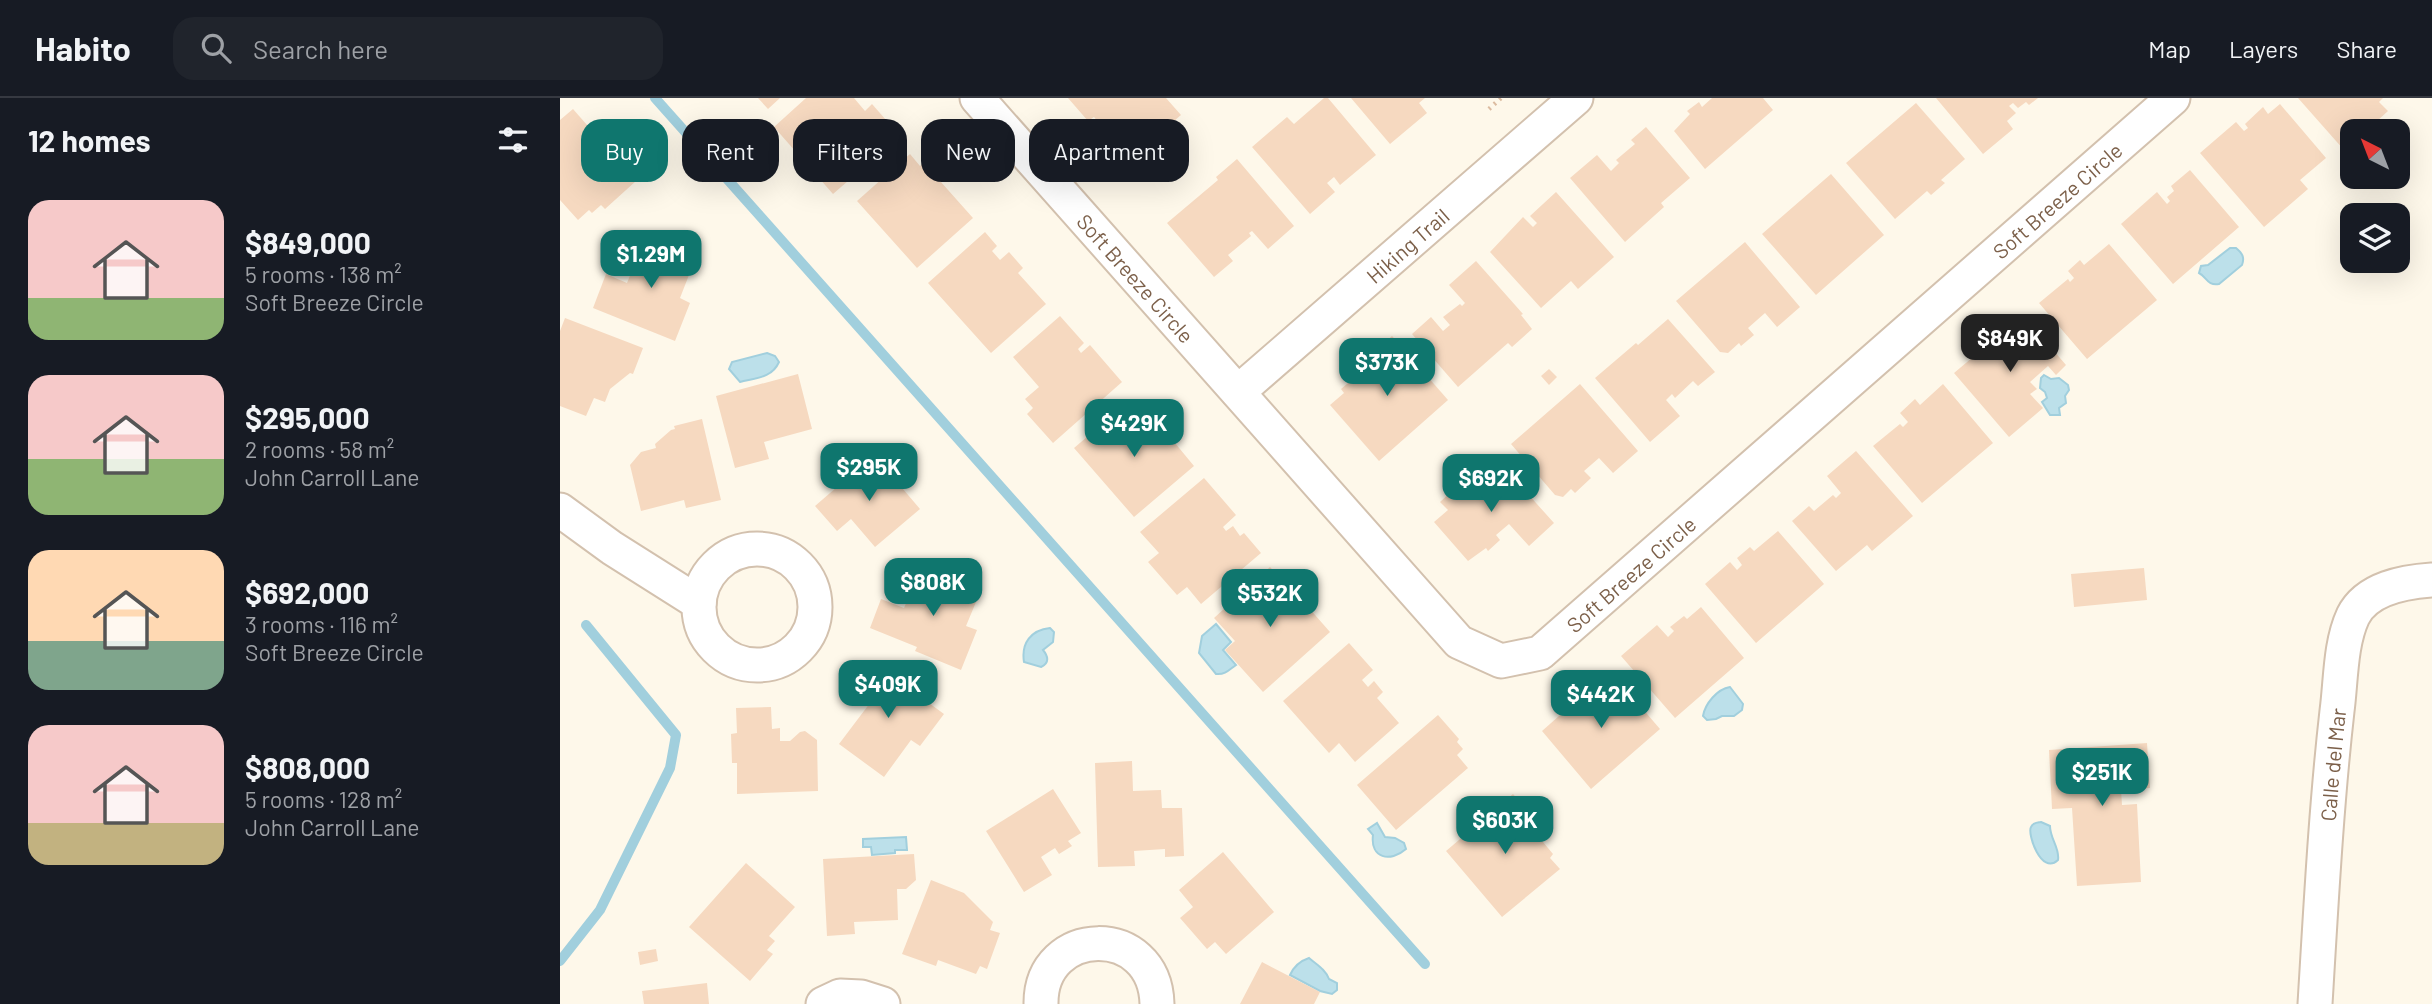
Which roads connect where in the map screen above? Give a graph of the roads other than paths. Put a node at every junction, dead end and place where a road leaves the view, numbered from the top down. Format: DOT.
graph roads {
  1 [pos="977,98"];
  2 [pos="1576,98"];
  3 [pos="2173,98"];
  4 [pos="1238,392"];
  5 [pos="560,510"];
  6 [pos="2432,580"];
  7 [pos="699,603"];
  8 [pos="1036,1002"];
  9 [pos="823,1004"];
  10 [pos="883,1004"];
  11 [pos="1157,1004"];
  12 [pos="2315,1004"];
  1 -- 4 [label="street, Soft Breeze Circle"];
  2 -- 4 [label="street, Hiking Trail"];
  3 -- 4 [label="street, Soft Breeze Circle"];
  5 -- 7 [label="street"];
  6 -- 12 [label="street, Calle del Mar"];
  8 -- 11 [label="street"];
  9 -- 10 [label="street"];
}
